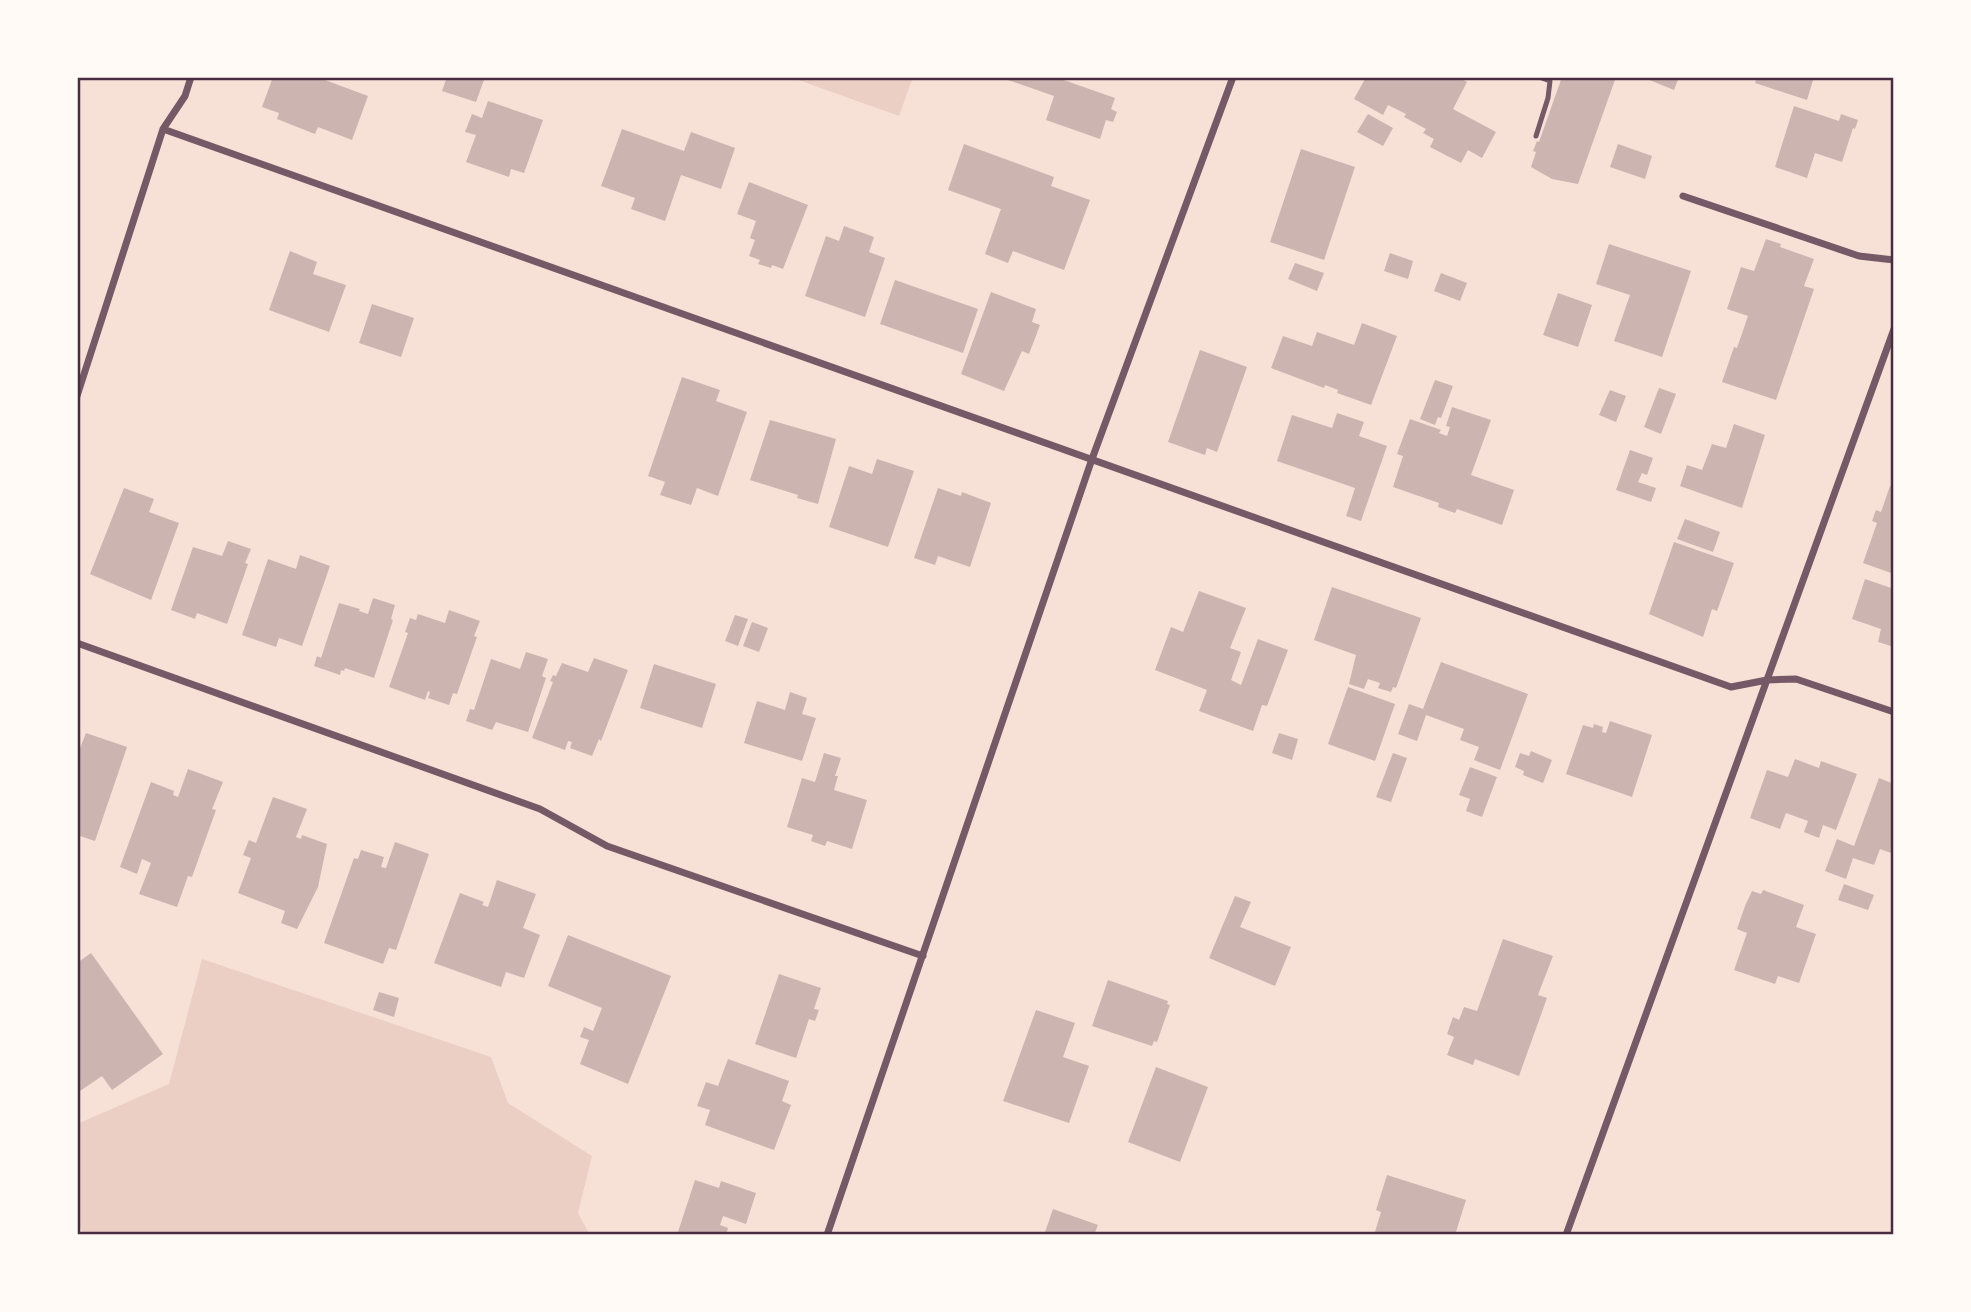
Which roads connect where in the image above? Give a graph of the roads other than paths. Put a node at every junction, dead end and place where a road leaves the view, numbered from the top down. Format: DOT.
graph roads {
  1 [pos="191,77"];
  2 [pos="1233,77"];
  3 [pos="1539,77"];
  4 [pos="163,130"];
  5 [pos="1536,136"];
  6 [pos="1683,196"];
  7 [pos="1894,260"];
  8 [pos="1894,329"];
  9 [pos="77,396"];
  10 [pos="1092,459"];
  11 [pos="77,643"];
  12 [pos="1766,680"];
  13 [pos="1894,712"];
  14 [pos="923,956"];
  15 [pos="827,1235"];
  16 [pos="1566,1235"];
  1 -- 4 [label="street"];
  2 -- 10 [label="street"];
  3 -- 5 [label="lane"];
  4 -- 9 [label="street"];
  4 -- 10 [label="street"];
  6 -- 7 [label="street"];
  8 -- 12 [label="street"];
  10 -- 12 [label="street"];
  10 -- 14 [label="street"];
  11 -- 14 [label="street"];
  12 -- 13 [label="street"];
  12 -- 16 [label="street"];
  14 -- 15 [label="street"];
}
